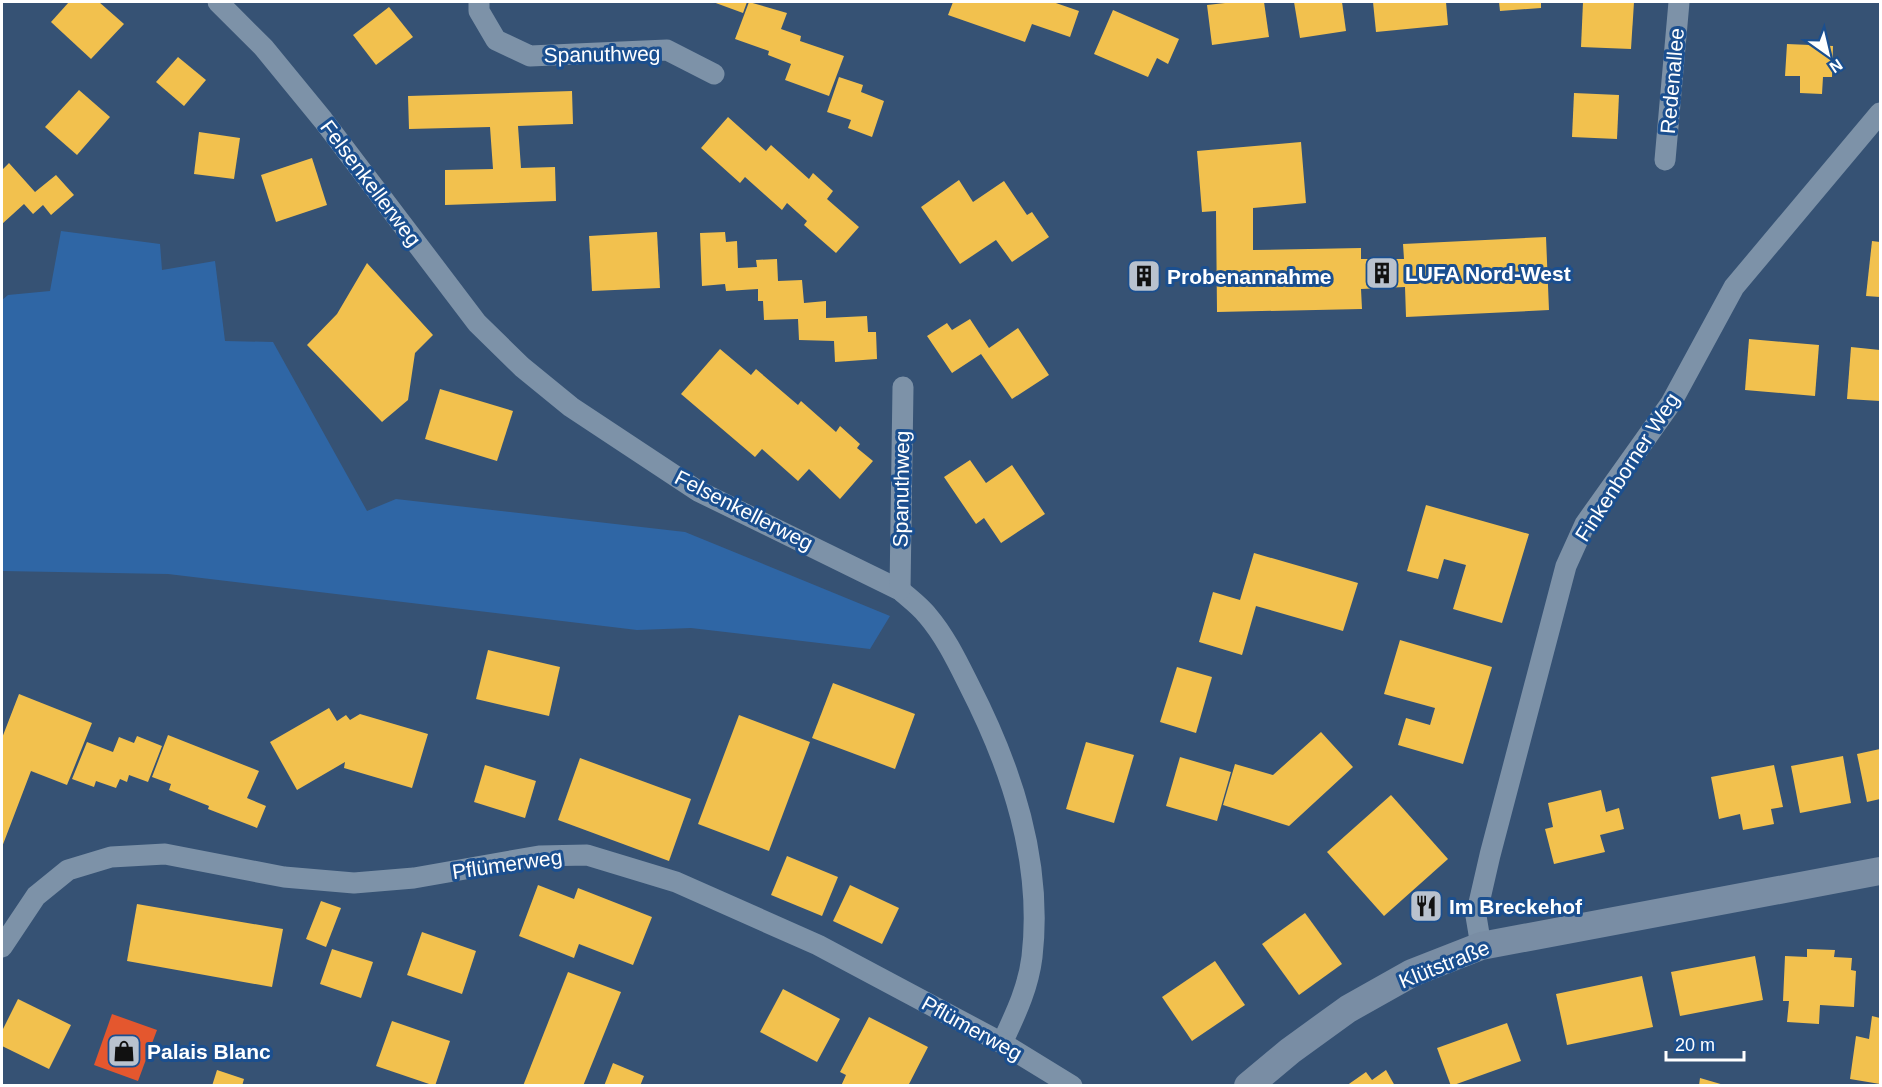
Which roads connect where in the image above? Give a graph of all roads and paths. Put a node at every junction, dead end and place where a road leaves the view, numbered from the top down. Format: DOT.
graph roads {
  1 [pos="218,2"];
  2 [pos="479,2"];
  3 [pos="1678,2"];
  4 [pos="714,74"];
  5 [pos="1881,113"];
  6 [pos="1665,160"];
  7 [pos="903,387"];
  8 [pos="900,590"];
  9 [pos="1881,871"];
  10 [pos="1481,946"];
  11 [pos="2,947"];
  12 [pos="1002,1043"];
  13 [pos="1072,1086"];
  14 [pos="1248,1086"];
  1 -- 8 [label="street, Felsenkellerweg"];
  2 -- 4 [label="street, Spanuthweg"];
  3 -- 6 [label="street, Redenallee"];
  5 -- 10 [label="street, Finkenborner Weg"];
  7 -- 8 [label="street, Spanuthweg"];
  8 -- 12 [label="street, Felsenkellerweg"];
  9 -- 10 [label="main road, Klütstraße"];
  10 -- 14 [label="main road, Klütstraße"];
  11 -- 12 [label="street, Pflümerweg"];
  12 -- 13 [label="street, Pflümerweg"];
}
